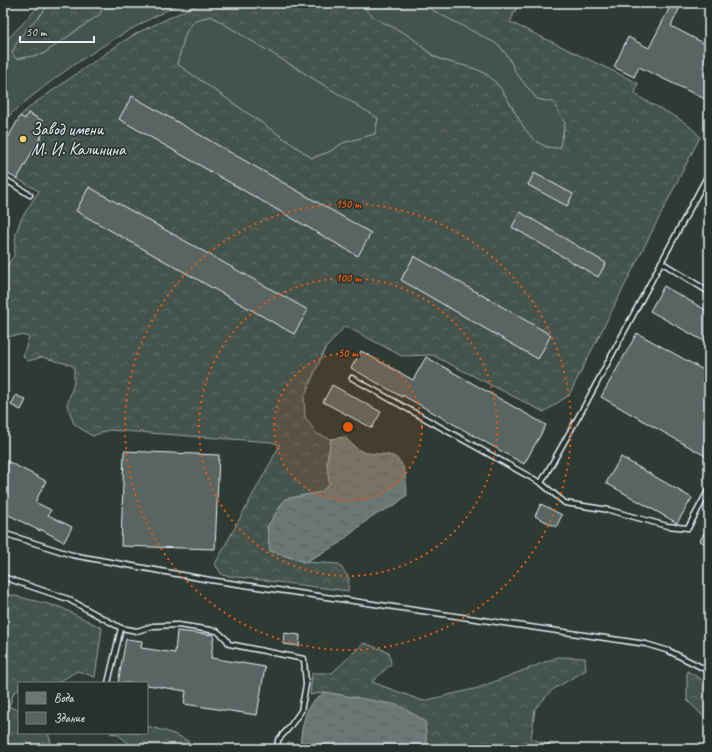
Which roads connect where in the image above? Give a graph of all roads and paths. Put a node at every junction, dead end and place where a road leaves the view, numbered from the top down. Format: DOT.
graph roads {
  1 [pos="709,173"];
  2 [pos="3,178"];
  3 [pos="30,195"];
  4 [pos="661,262"];
  5 [pos="709,292"];
  6 [pos="352,378"];
  7 [pos="541,483"];
  8 [pos="709,489"];
  9 [pos="3,533"];
  10 [pos="3,576"];
  11 [pos="120,628"];
  12 [pos="709,671"];
  13 [pos="108,682"];
  14 [pos="276,749"];
  1 -- 4 [label="lane"];
  2 -- 3 [label="lane"];
  4 -- 5 [label="lane"];
  4 -- 7 [label="lane"];
  6 -- 7 [label="lane"];
  7 -- 8 [label="lane"];
  9 -- 12 [label="lane"];
  10 -- 11 [label="lane"];
  11 -- 13 [label="lane"];
  11 -- 14 [label="lane"];
}
